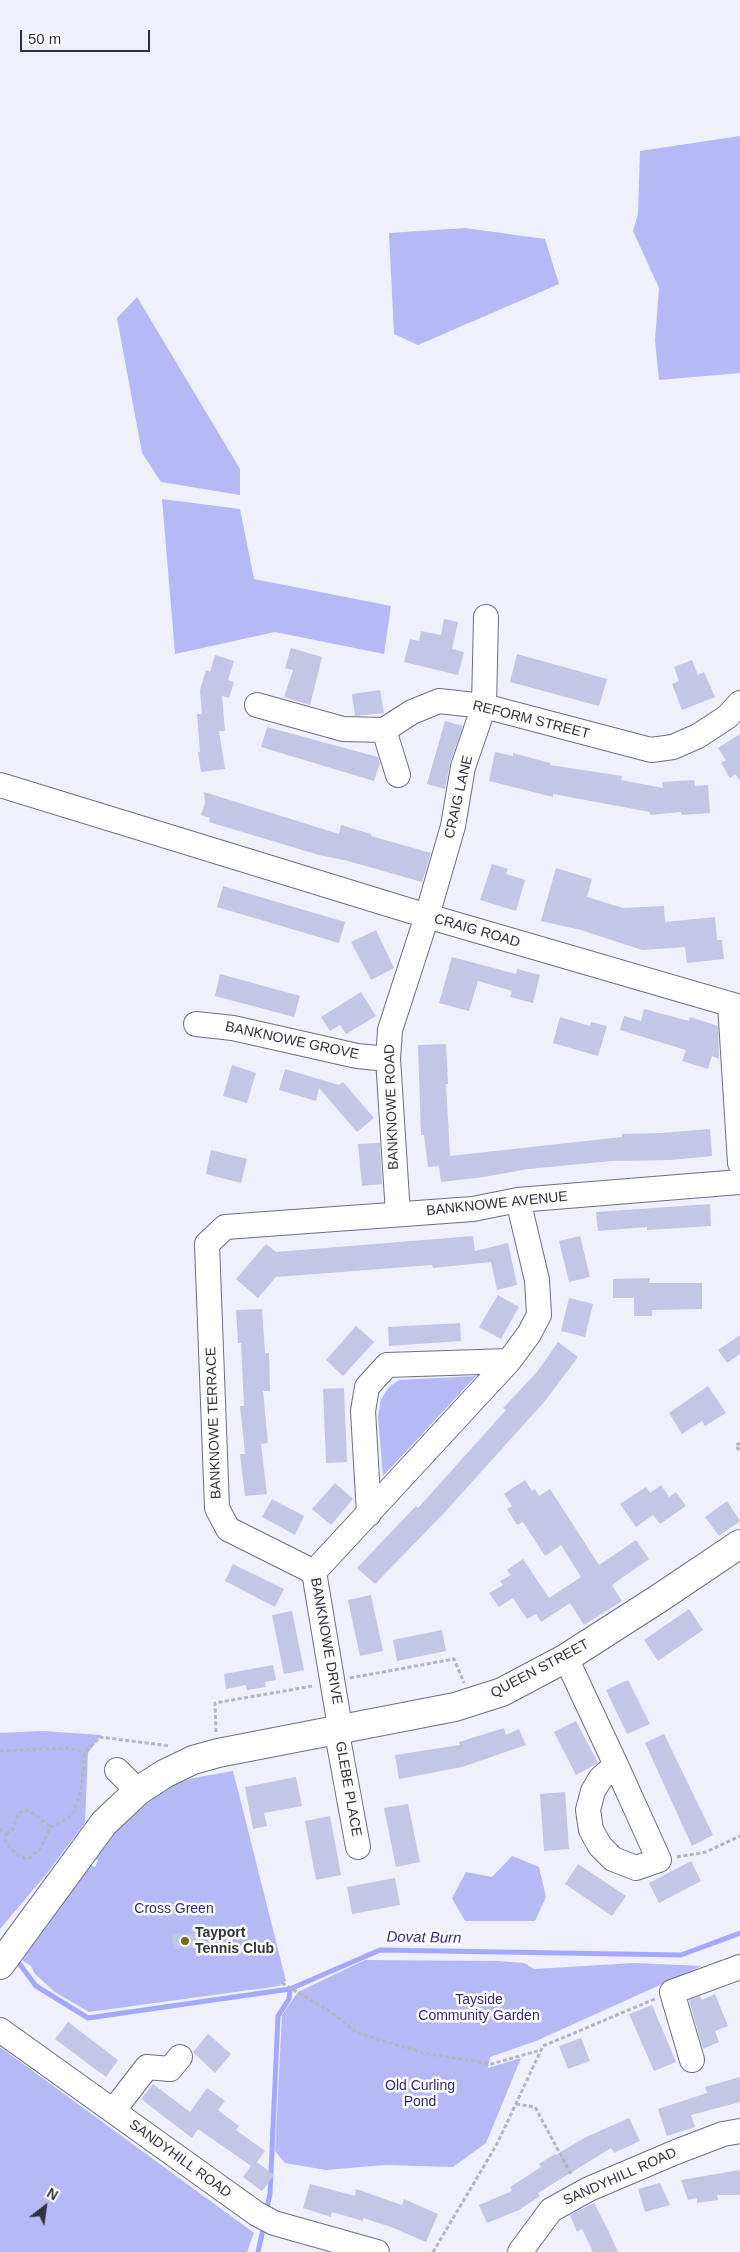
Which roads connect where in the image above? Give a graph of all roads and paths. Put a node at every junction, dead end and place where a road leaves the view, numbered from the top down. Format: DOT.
graph roads {
  1 [pos="486,617"];
  2 [pos="740,703"];
  3 [pos="256,705"];
  4 [pos="484,706"];
  5 [pos="384,730"];
  6 [pos="398,775"];
  7 [pos="0,786"];
  8 [pos="427,916"];
  9 [pos="735,1006"];
  10 [pos="196,1024"];
  11 [pos="388,1059"];
  12 [pos="740,1163"];
  13 [pos="740,1182"];
  14 [pos="518,1200"];
  15 [pos="398,1214"];
  16 [pos="225,1227"];
  17 [pos="509,1361"];
  18 [pos="740,1442"];
  19 [pos="740,1452"];
  20 [pos="369,1514"];
  21 [pos="740,1544"];
  22 [pos="314,1572"];
  23 [pos="566,1658"];
  24 [pos="339,1731"];
  25 [pos="0,1751"];
  26 [pos="86,1752"];
  27 [pos="616,1765"];
  28 [pos="117,1770"];
  29 [pos="138,1791"];
  30 [pos="50,1827"];
  31 [pos="6,1834"];
  32 [pos="740,1836"];
  33 [pos="358,1847"];
  34 [pos="659,1860"];
  35 [pos="7,1956"];
  36 [pos="740,1967"];
  37 [pos="282,1983"];
  38 [pos="672,1992"];
  39 [pos="0,2030"];
  40 [pos="542,2050"];
  41 [pos="180,2057"];
  42 [pos="692,2060"];
  43 [pos="516,2104"];
  44 [pos="113,2111"];
  45 [pos="740,2131"];
  46 [pos="581,2193"];
  47 [pos="377,2252"];
  48 [pos="433,2252"];
  49 [pos="520,2252"];
  1 -- 4 [label="street, CRAIG LANE"];
  2 -- 4 [label="street, REFORM STREET"];
  3 -- 5 [label="street"];
  4 -- 5 [label="street, REFORM STREET"];
  4 -- 8 [label="street, CRAIG LANE"];
  5 -- 6 [label="street"];
  7 -- 8 [label="street, CRAIG ROAD"];
  8 -- 9 [label="street, CRAIG ROAD"];
  8 -- 11 [label="street, BANKNOWE ROAD"];
  9 -- 12 [label="street"];
  10 -- 11 [label="street, BANKNOWE GROVE"];
  11 -- 15 [label="street, BANKNOWE ROAD"];
  13 -- 14 [label="street, BANKNOWE AVENUE"];
  14 -- 15 [label="street, BANKNOWE AVENUE"];
  14 -- 17 [label="street, BANKNOWE DRIVE"];
  15 -- 16 [label="street, BANKNOWE AVENUE"];
  16 -- 22 [label="street, BANKNOWE TERRACE"];
  17 -- 20 [label="street, BANKNOWE DRIVE"];
  17 -- 20 [label="street"];
  18 -- 19 [label="path"];
  20 -- 22 [label="street, BANKNOWE DRIVE"];
  21 -- 23 [label="main road, QUEEN STREET"];
  22 -- 24 [label="street, BANKNOWE DRIVE"];
  23 -- 24 [label="main road, QUEEN STREET"];
  23 -- 27 [label="street"];
  24 -- 29 [label="main road, QUEEN STREET"];
  24 -- 33 [label="street, GLEBE PLACE"];
  25 -- 26 [label="path"];
  27 -- 34 [label="street"];
  27 -- 34 [label="street"];
  28 -- 29 [label="street"];
  29 -- 35 [label="main road, QUEEN STREET"];
  30 -- 31 [label="path"];
  32 -- 34 [label="path"];
  36 -- 38 [label="street"];
  37 -- 40 [label="path"];
  38 -- 40 [label="path"];
  38 -- 42 [label="street"];
  39 -- 44 [label="street, SANDYHILL ROAD"];
  40 -- 43 [label="path"];
  41 -- 44 [label="street"];
  43 -- 46 [label="path"];
  43 -- 48 [label="path"];
  44 -- 47 [label="street, SANDYHILL ROAD"];
  45 -- 46 [label="street, SANDYHILL ROAD"];
  46 -- 49 [label="street, SANDYHILL ROAD"];
}
